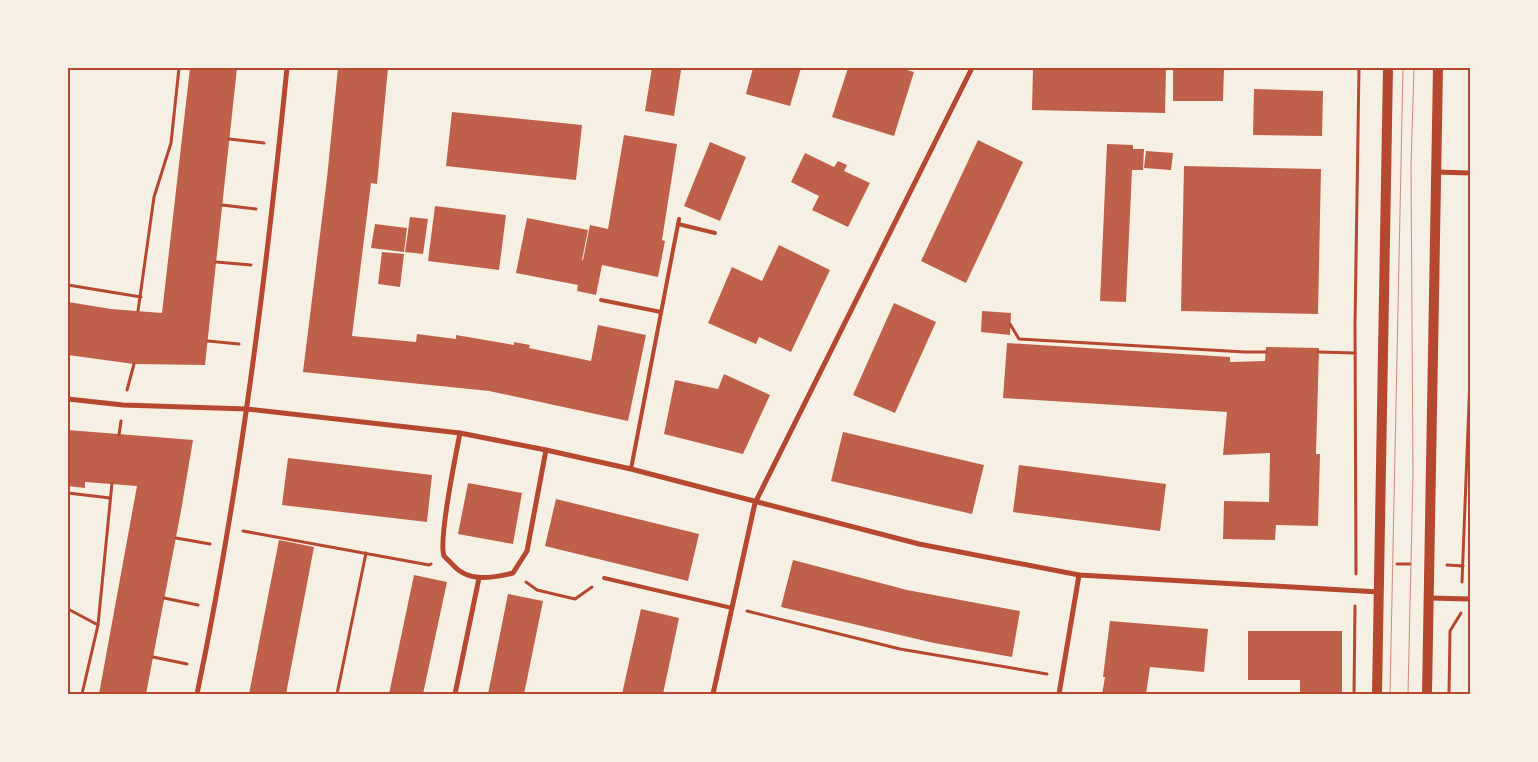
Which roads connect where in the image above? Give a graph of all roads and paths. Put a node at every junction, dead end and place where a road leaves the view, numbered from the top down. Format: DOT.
graph roads {
  1 [pos="179,68"];
  2 [pos="287,68"];
  3 [pos="972,68"];
  4 [pos="1359,68"];
  5 [pos="1388,68"];
  6 [pos="1438,68"];
  7 [pos="230,139"];
  8 [pos="279,145"];
  9 [pos="1436,172"];
  10 [pos="1470,173"];
  11 [pos="222,204"];
  12 [pos="272,211"];
  13 [pos="715,233"];
  14 [pos="216,262"];
  15 [pos="265,266"];
  16 [pos="68,286"];
  17 [pos="141,297"];
  18 [pos="601,300"];
  19 [pos="138,311"];
  20 [pos="661,312"];
  21 [pos="1010,324"];
  22 [pos="208,341"];
  23 [pos="255,345"];
  24 [pos="1266,352"];
  25 [pos="1318,352"];
  26 [pos="1355,353"];
  27 [pos="134,364"];
  28 [pos="1470,378"];
  29 [pos="68,399"];
  30 [pos="123,405"];
  31 [pos="247,409"];
  32 [pos="460,433"];
  33 [pos="546,450"];
  34 [pos="631,470"];
  35 [pos="112,483"];
  36 [pos="68,493"];
  37 [pos="110,498"];
  38 [pos="755,503"];
  39 [pos="227,528"];
  40 [pos="176,538"];
  41 [pos="224,547"];
  42 [pos="366,553"];
  43 [pos="444,556"];
  44 [pos="1356,564"];
  45 [pos="1463,566"];
  46 [pos="513,573"];
  47 [pos="1079,575"];
  48 [pos="478,578"];
  49 [pos="604,578"];
  50 [pos="1356,590"];
  51 [pos="1379,592"];
  52 [pos="164,598"];
  53 [pos="1429,598"];
  54 [pos="1461,598"];
  55 [pos="1470,599"];
  56 [pos="214,608"];
  57 [pos="732,608"];
  58 [pos="68,609"];
  59 [pos="98,624"];
  60 [pos="153,657"];
  61 [pos="203,667"];
  62 [pos="1062,676"];
  63 [pos="82,694"];
  64 [pos="197,694"];
  65 [pos="337,694"];
  66 [pos="455,694"];
  67 [pos="713,694"];
  68 [pos="1059,694"];
  69 [pos="1354,694"];
  70 [pos="1377,694"];
  71 [pos="1426,694"];
  72 [pos="1450,694"];
  1 -- 17 [label="path"];
  2 -- 8 [label="street"];
  3 -- 38 [label="street"];
  4 -- 26 [label="path"];
  5 -- 51 [label="main road"];
  6 -- 9 [label="main road"];
  7 -- 8 [label="path"];
  8 -- 12 [label="street"];
  9 -- 10 [label="street"];
  9 -- 53 [label="main road"];
  11 -- 12 [label="path"];
  12 -- 15 [label="street"];
  13 -- 20 [label="lane"];
  14 -- 15 [label="path"];
  15 -- 23 [label="street"];
  16 -- 17 [label="path"];
  17 -- 19 [label="path"];
  18 -- 20 [label="lane"];
  20 -- 34 [label="lane"];
  21 -- 24 [label="path"];
  22 -- 23 [label="path"];
  23 -- 31 [label="street"];
  25 -- 26 [label="path"];
  26 -- 44 [label="path"];
  27 -- 30 [label="path"];
  28 -- 45 [label="path"];
  29 -- 30 [label="street"];
  30 -- 31 [label="street"];
  31 -- 32 [label="street"];
  31 -- 39 [label="street"];
  32 -- 33 [label="street"];
  32 -- 43 [label="street"];
  33 -- 34 [label="street"];
  33 -- 46 [label="street"];
  34 -- 38 [label="street"];
  35 -- 37 [label="path"];
  36 -- 37 [label="path"];
  37 -- 59 [label="path"];
  38 -- 47 [label="street"];
  38 -- 57 [label="street"];
  39 -- 41 [label="street"];
  39 -- 42 [label="path"];
  40 -- 41 [label="path"];
  41 -- 56 [label="street"];
  42 -- 43 [label="path"];
  42 -- 65 [label="path"];
  43 -- 48 [label="street"];
  46 -- 48 [label="street"];
  46 -- 49 [label="path"];
  47 -- 50 [label="street"];
  47 -- 62 [label="street"];
  48 -- 66 [label="street"];
  49 -- 57 [label="lane"];
  50 -- 51 [label="street"];
  50 -- 69 [label="path"];
  51 -- 70 [label="main road"];
  52 -- 56 [label="path"];
  53 -- 54 [label="street"];
  53 -- 71 [label="main road"];
  54 -- 55 [label="street"];
  54 -- 72 [label="path"];
  56 -- 61 [label="street"];
  57 -- 62 [label="path"];
  57 -- 67 [label="street"];
  58 -- 59 [label="path"];
  59 -- 63 [label="path"];
  60 -- 61 [label="path"];
  61 -- 64 [label="street"];
  62 -- 68 [label="street"];
}
